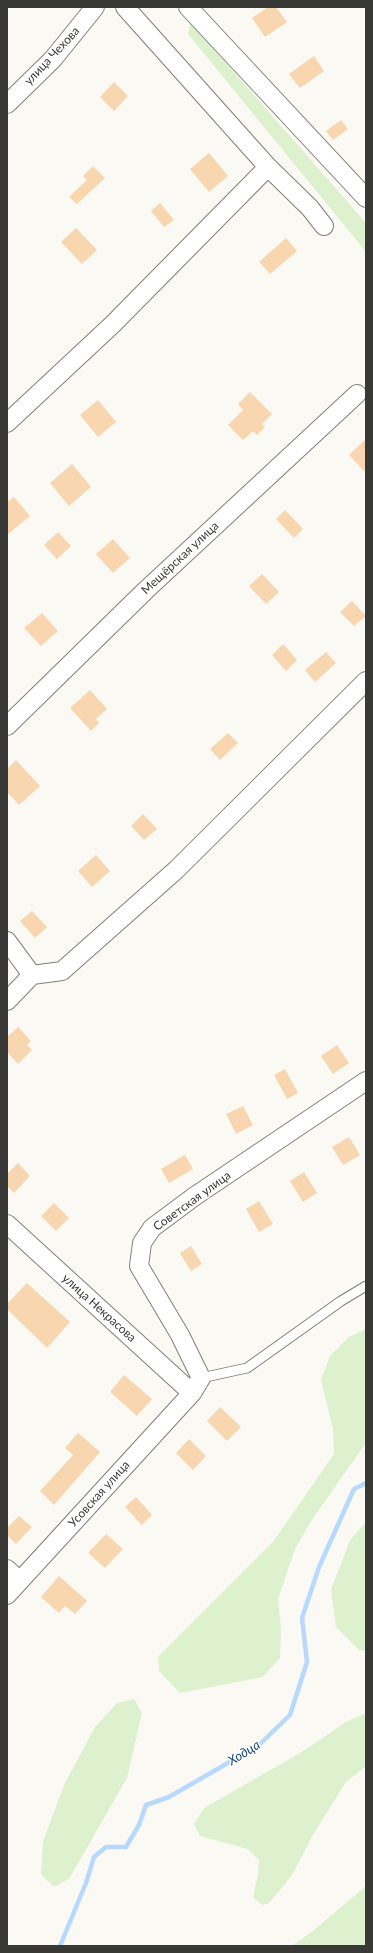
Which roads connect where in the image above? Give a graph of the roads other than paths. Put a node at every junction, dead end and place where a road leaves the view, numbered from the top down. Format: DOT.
graph roads {
  1 [pos="95,7"];
  2 [pos="125,7"];
  3 [pos="188,7"];
  4 [pos="7,104"];
  5 [pos="268,167"];
  6 [pos="366,198"];
  7 [pos="324,226"];
  8 [pos="357,394"];
  9 [pos="7,423"];
  10 [pos="366,681"];
  11 [pos="7,726"];
  12 [pos="7,941"];
  13 [pos="32,975"];
  14 [pos="7,1001"];
  15 [pos="366,1081"];
  16 [pos="7,1224"];
  17 [pos="366,1286"];
  18 [pos="196,1385"];
  19 [pos="13,1575"];
  20 [pos="7,1595"];
  1 -- 4 [label="street, улица Чехова"];
  2 -- 5 [label="street"];
  3 -- 6 [label="street"];
  5 -- 7 [label="street"];
  5 -- 9 [label="street"];
  8 -- 11 [label="street, Мещёрская улица"];
  10 -- 13 [label="street"];
  12 -- 13 [label="street"];
  13 -- 14 [label="street"];
  15 -- 18 [label="street, Советская улица"];
  16 -- 18 [label="street, улица Некрасова"];
  17 -- 18 [label="lane"];
  18 -- 19 [label="street, Усовская улица"];
  19 -- 20 [label="street, Усовская улица"];
}
